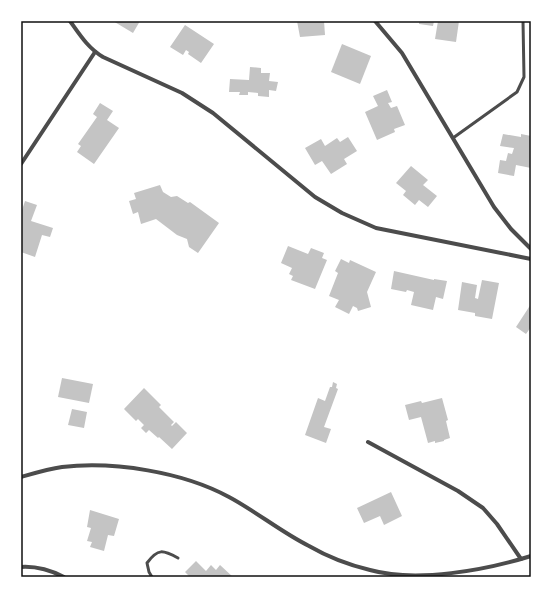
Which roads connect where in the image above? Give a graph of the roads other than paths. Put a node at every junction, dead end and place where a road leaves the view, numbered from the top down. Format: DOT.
graph roads {
  1 [pos="70,21"];
  2 [pos="375,21"];
  3 [pos="523,21"];
  4 [pos="95,52"];
  5 [pos="453,138"];
  6 [pos="21,164"];
  7 [pos="531,249"];
  8 [pos="531,259"];
  9 [pos="368,442"];
  10 [pos="21,477"];
  11 [pos="531,556"];
  12 [pos="178,558"];
  13 [pos="521,559"];
  14 [pos="21,567"];
  15 [pos="64,577"];
  16 [pos="152,577"];
  1 -- 4 [label="street"];
  2 -- 5 [label="street"];
  3 -- 5 [label="lane"];
  4 -- 6 [label="street"];
  4 -- 8 [label="street"];
  5 -- 7 [label="street"];
  9 -- 13 [label="street"];
  10 -- 13 [label="street"];
  11 -- 13 [label="street"];
  12 -- 16 [label="lane"];
  14 -- 15 [label="street"];
}
